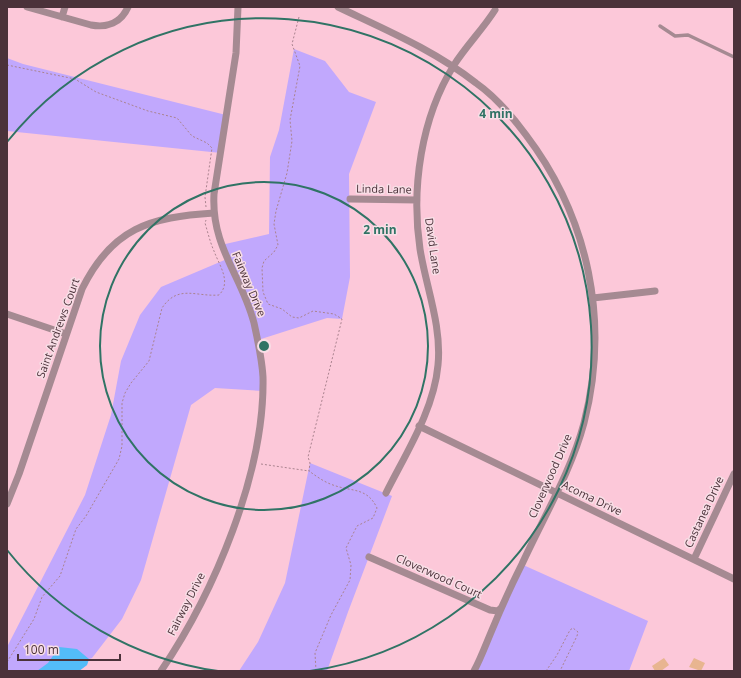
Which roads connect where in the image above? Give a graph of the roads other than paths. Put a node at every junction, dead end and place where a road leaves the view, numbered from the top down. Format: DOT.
graph roads {
  1 [pos="27,7"];
  2 [pos="65,7"];
  3 [pos="128,7"];
  4 [pos="238,7"];
  5 [pos="338,7"];
  6 [pos="495,10"];
  7 [pos="62,17"];
  8 [pos="660,26"];
  9 [pos="734,57"];
  10 [pos="454,66"];
  11 [pos="350,199"];
  12 [pos="417,200"];
  13 [pos="214,213"];
  14 [pos="655,291"];
  15 [pos="593,298"];
  16 [pos="7,314"];
  17 [pos="66,334"];
  18 [pos="419,426"];
  19 [pos="734,474"];
  20 [pos="386,492"];
  21 [pos="556,493"];
  22 [pos="7,504"];
  23 [pos="368,557"];
  24 [pos="694,559"];
  25 [pos="734,579"];
  26 [pos="501,608"];
  27 [pos="160,671"];
  28 [pos="474,671"];
  1 -- 7 [label="street"];
  2 -- 7 [label="street"];
  3 -- 7 [label="street"];
  4 -- 13 [label="street, Fairway Drive"];
  5 -- 10 [label="street, Cloverwood Drive"];
  6 -- 10 [label="street, David Lane"];
  8 -- 9 [label="lane"];
  10 -- 12 [label="street, David Lane"];
  10 -- 15 [label="street, Cloverwood Drive"];
  11 -- 12 [label="street, Linda Lane"];
  12 -- 18 [label="street, David Lane"];
  13 -- 17 [label="street, Saint Andrews Court"];
  13 -- 27 [label="street, Fairway Drive"];
  14 -- 15 [label="street"];
  15 -- 21 [label="street, Cloverwood Drive"];
  16 -- 17 [label="street"];
  17 -- 22 [label="street, Saint Andrews Court"];
  18 -- 20 [label="street, David Lane"];
  18 -- 21 [label="street, Acoma Drive"];
  19 -- 24 [label="street, Castanea Drive"];
  21 -- 24 [label="street, Acoma Drive"];
  21 -- 26 [label="street, Cloverwood Drive"];
  23 -- 26 [label="street, Cloverwood Court"];
  24 -- 25 [label="street, Acoma Drive"];
  26 -- 28 [label="street, Cloverwood Drive"];
}
